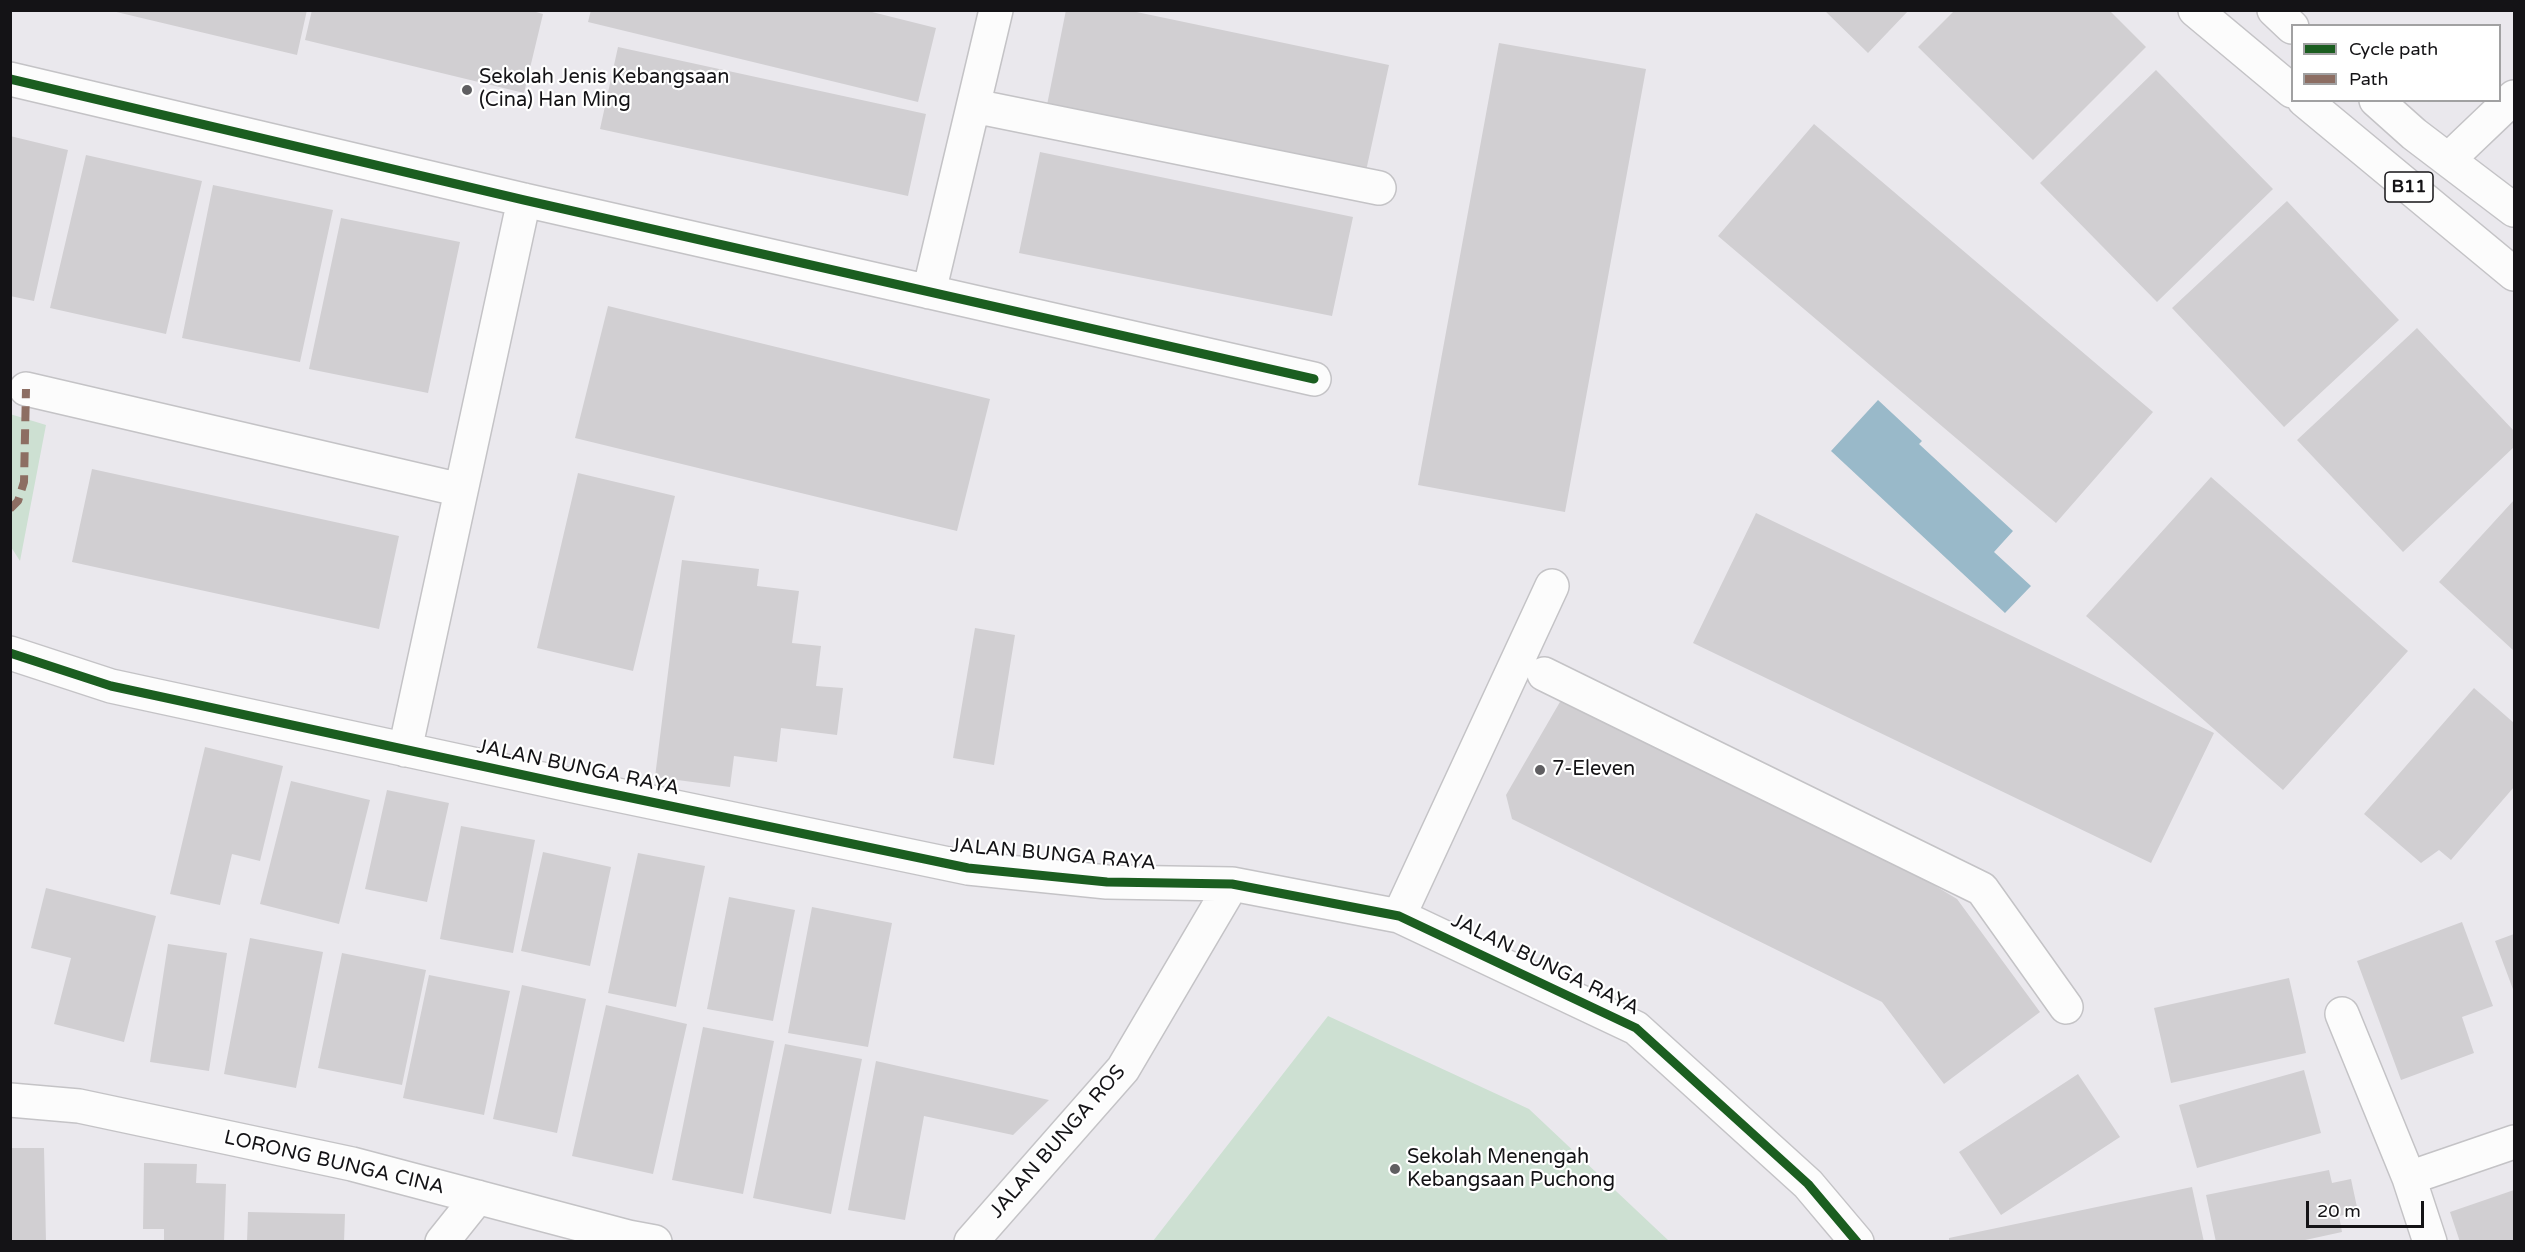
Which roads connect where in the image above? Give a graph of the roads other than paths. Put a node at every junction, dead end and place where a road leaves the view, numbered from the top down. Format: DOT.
graph roads {
  1 [pos="996,10"];
  2 [pos="2195,10"];
  3 [pos="2274,10"];
  4 [pos="2291,26"];
  5 [pos="10,79"];
  6 [pos="2291,90"];
  7 [pos="2514,97"];
  8 [pos="2306,102"];
  9 [pos="2378,102"];
  10 [pos="974,106"];
  11 [pos="2449,159"];
  12 [pos="1379,188"];
  13 [pos="524,200"];
  14 [pos="2514,210"];
  15 [pos="2514,274"];
  16 [pos="929,292"];
  17 [pos="1314,378"];
  18 [pos="26,389"];
  19 [pos="461,490"];
  20 [pos="1552,586"];
  21 [pos="10,652"];
  22 [pos="1544,674"];
  23 [pos="405,750"];
  24 [pos="1232,884"];
  25 [pos="1399,916"];
  26 [pos="2066,1007"];
  27 [pos="2342,1014"];
  28 [pos="10,1100"];
  29 [pos="2514,1142"];
  30 [pos="2409,1178"];
  31 [pos="478,1197"];
  32 [pos="442,1242"];
  33 [pos="655,1242"];
  34 [pos="971,1242"];
  35 [pos="1857,1242"];
  36 [pos="2430,1242"];
  1 -- 10 [label="street"];
  2 -- 6 [label="street"];
  3 -- 4 [label="street"];
  5 -- 13 [label="street"];
  7 -- 11 [label="street"];
  8 -- 15 [label="street, B11"];
  9 -- 11 [label="street, B11"];
  10 -- 12 [label="street"];
  10 -- 16 [label="street"];
  11 -- 14 [label="street, B11"];
  13 -- 16 [label="street"];
  13 -- 19 [label="street"];
  16 -- 17 [label="street"];
  18 -- 19 [label="street"];
  19 -- 23 [label="street"];
  20 -- 25 [label="street"];
  21 -- 23 [label="street, JALAN BUNGA RAYA"];
  22 -- 26 [label="street"];
  23 -- 24 [label="street, JALAN BUNGA RAYA"];
  24 -- 25 [label="street, JALAN BUNGA RAYA"];
  24 -- 34 [label="street, JALAN BUNGA ROS"];
  25 -- 35 [label="street, JALAN BUNGA RAYA"];
  27 -- 30 [label="street"];
  28 -- 31 [label="street, LORONG BUNGA CINA"];
  29 -- 30 [label="street"];
  30 -- 36 [label="street"];
  31 -- 32 [label="street"];
  31 -- 33 [label="street, LORONG BUNGA CINA"];
}
